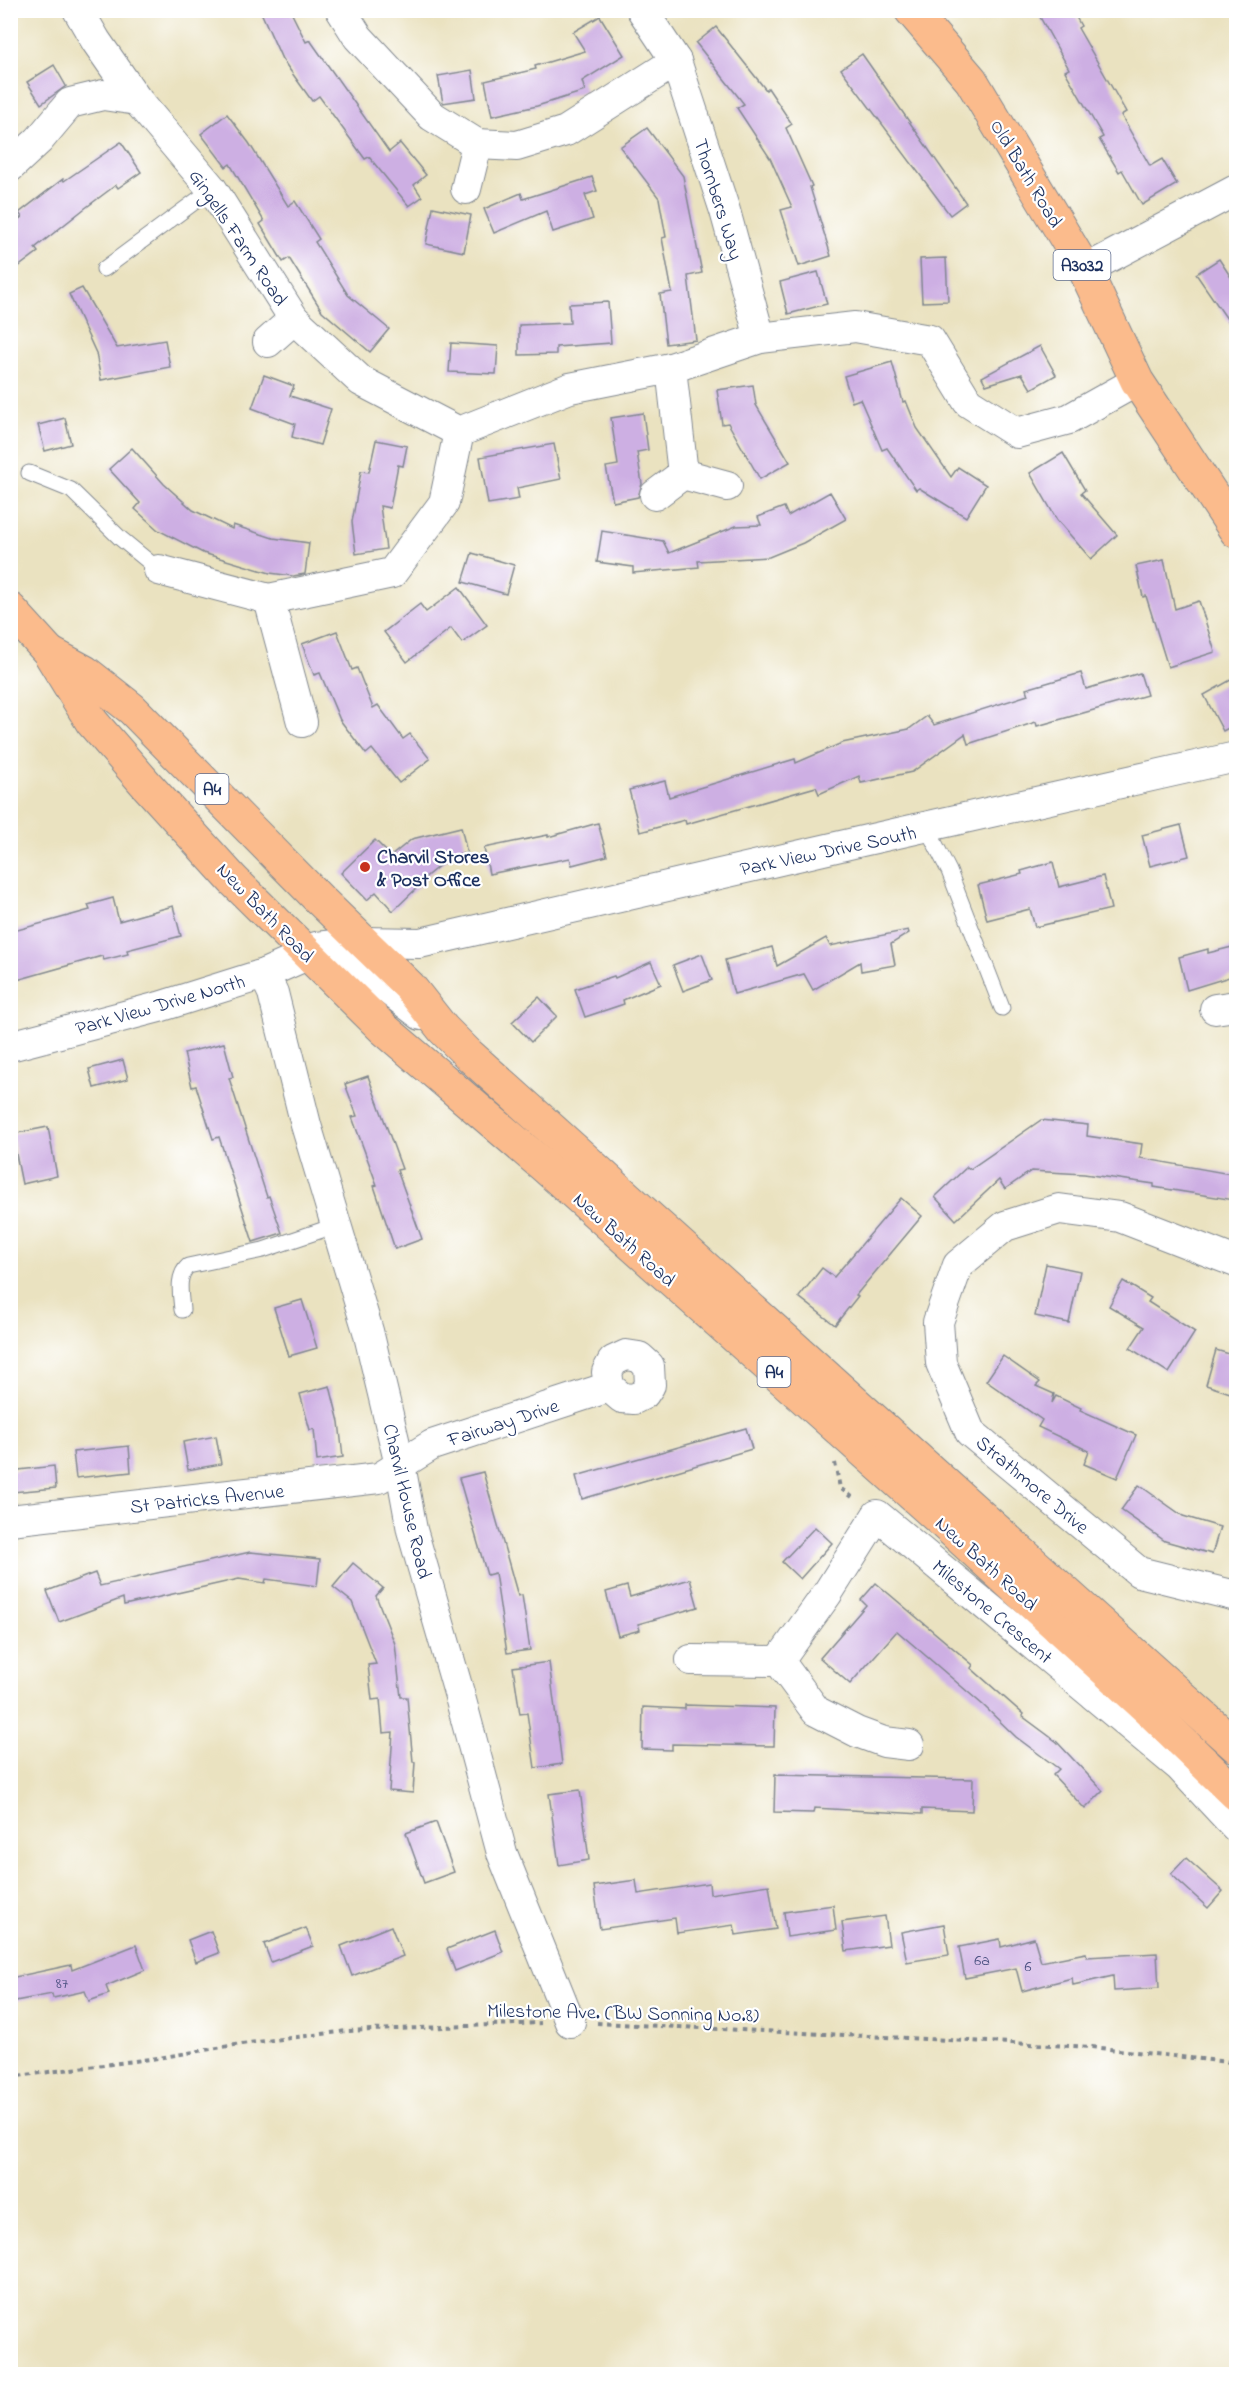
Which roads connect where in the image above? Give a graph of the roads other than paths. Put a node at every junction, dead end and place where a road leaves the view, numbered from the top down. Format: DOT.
graph roads {
  1 [pos="78,10"];
  2 [pos="341,10"];
  3 [pos="642,10"];
  4 [pos="911,10"];
  5 [pos="676,61"];
  6 [pos="137,100"];
  7 [pos="477,144"];
  8 [pos="10,167"];
  9 [pos="212,189"];
  10 [pos="466,189"];
  11 [pos="1236,190"];
  12 [pos="104,269"];
  13 [pos="1085,270"];
  14 [pos="294,319"];
  15 [pos="760,338"];
  16 [pos="268,342"];
  17 [pos="671,368"];
  18 [pos="1137,381"];
  19 [pos="459,432"];
  20 [pos="29,473"];
  21 [pos="683,474"];
  22 [pos="727,486"];
  23 [pos="655,495"];
  24 [pos="1236,531"];
  25 [pos="159,570"];
  26 [pos="269,599"];
  27 [pos="10,609"];
  28 [pos="49,652"];
  29 [pos="302,722"];
  30 [pos="1236,758"];
  31 [pos="927,828"];
  32 [pos="362,942"];
  33 [pos="420,943"];
  34 [pos="307,955"];
  35 [pos="264,974"];
  36 [pos="409,986"];
  37 [pos="1002,1008"];
  38 [pos="442,1029"];
  39 [pos="10,1046"];
  40 [pos="337,1225"];
  41 [pos="1236,1262"];
  42 [pos="182,1310"];
  43 [pos="609,1387"];
  44 [pos="400,1465"];
  45 [pos="10,1520"];
  46 [pos="1236,1596"];
  47 [pos="691,1660"];
  48 [pos="780,1661"];
  49 [pos="909,1745"];
  50 [pos="1236,1746"];
  51 [pos="1236,1794"];
  52 [pos="1236,1827"];
  53 [pos="570,2022"];
  1 -- 6 [label="street, Gingells Farm Road"];
  2 -- 7 [label="street"];
  3 -- 5 [label="street, Thornbers Way"];
  4 -- 13 [label="main road, Old Bath Road / A3032"];
  5 -- 7 [label="street"];
  5 -- 15 [label="street, Thornbers Way"];
  6 -- 8 [label="street"];
  6 -- 9 [label="street, Gingells Farm Road"];
  7 -- 10 [label="street"];
  9 -- 12 [label="lane"];
  9 -- 14 [label="street, Gingells Farm Road"];
  11 -- 13 [label="street"];
  13 -- 18 [label="main road, Old Bath Road / A3032"];
  14 -- 16 [label="street, Gingells Farm Road"];
  14 -- 19 [label="street, Gingells Farm Road"];
  15 -- 17 [label="street"];
  15 -- 18 [label="street"];
  17 -- 19 [label="street"];
  17 -- 21 [label="street"];
  18 -- 24 [label="main road, Old Bath Road / A3032"];
  19 -- 26 [label="street"];
  20 -- 25 [label="lane"];
  21 -- 22 [label="street"];
  21 -- 23 [label="street"];
  25 -- 26 [label="street"];
  26 -- 29 [label="street"];
  27 -- 28 [label="main road, New Bath Road / A4"];
  28 -- 32 [label="main road, New Bath Road / A4"];
  28 -- 34 [label="main road, New Bath Road / A4"];
  30 -- 31 [label="street, Park View Drive South"];
  31 -- 33 [label="street, Park View Drive South"];
  31 -- 37 [label="lane"];
  32 -- 33 [label="street, Park View Drive South"];
  32 -- 34 [label="street, Park View Drive South"];
  32 -- 36 [label="main road, New Bath Road / A4"];
  33 -- 36 [label="street"];
  34 -- 35 [label="street, Park View Drive North"];
  34 -- 38 [label="street"];
  34 -- 51 [label="main road, New Bath Road / A4"];
  35 -- 39 [label="street, Park View Drive North"];
  35 -- 40 [label="street, Charvil House Road"];
  36 -- 38 [label="main road, New Bath Road / A4"];
  38 -- 50 [label="main road, New Bath Road / A4"];
  40 -- 42 [label="lane"];
  40 -- 44 [label="street, Charvil House Road"];
  41 -- 46 [label="street, Strathmore Drive"];
  43 -- 44 [label="street, Fairway Drive"];
  44 -- 45 [label="street, St Patricks Avenue"];
  44 -- 53 [label="street, Charvil House Road"];
  47 -- 48 [label="street"];
  48 -- 49 [label="street"];
  48 -- 52 [label="street, Milestone Crescent"];
}
